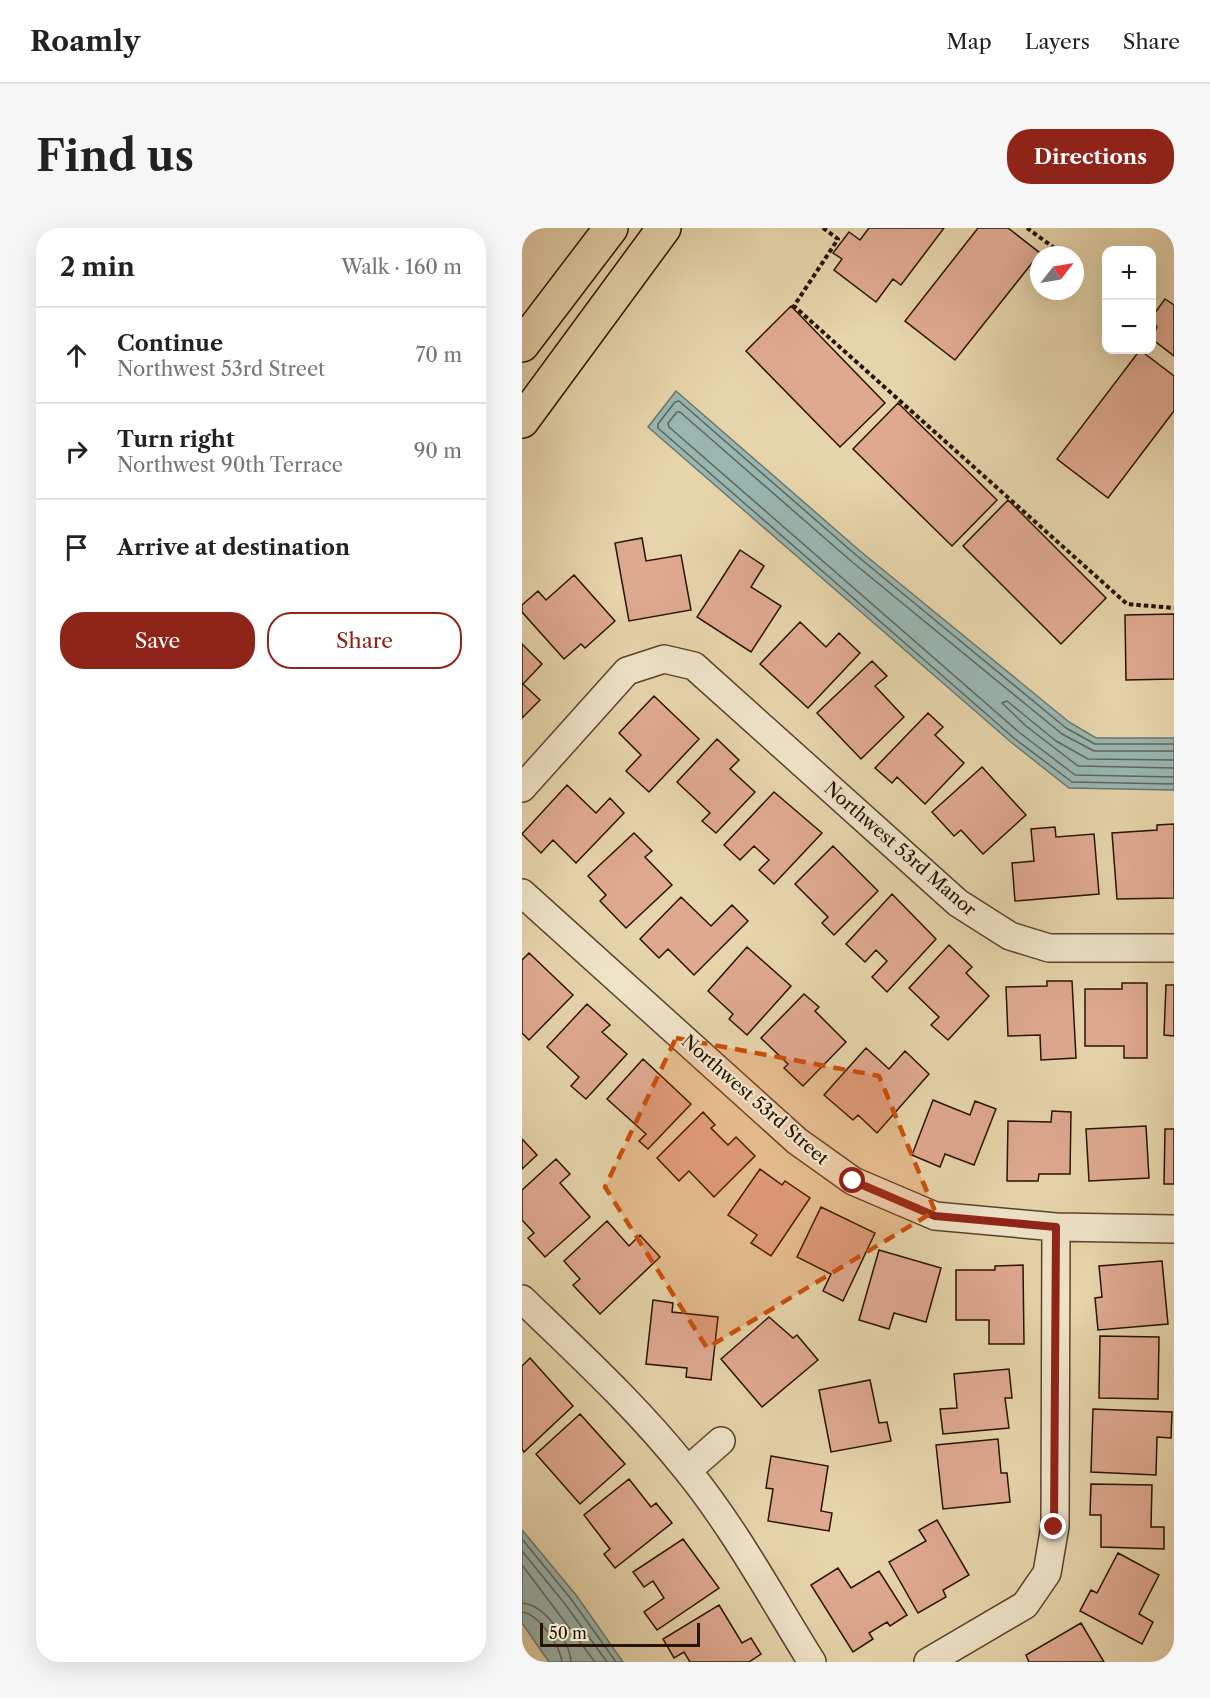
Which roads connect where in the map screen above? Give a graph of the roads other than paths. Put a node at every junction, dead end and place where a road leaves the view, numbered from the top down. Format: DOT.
graph roads {
  1 [pos="610,228"];
  2 [pos="658,231"];
  3 [pos="522,345"];
  4 [pos="522,421"];
  5 [pos="522,788"];
  6 [pos="522,893"];
  7 [pos="1174,948"];
  8 [pos="1056,1227"];
  9 [pos="1174,1229"];
  10 [pos="522,1299"];
  11 [pos="721,1441"];
  12 [pos="688,1470"];
  13 [pos="812,1662"];
  14 [pos="928,1662"];
  1 -- 3 [label="main road"];
  2 -- 4 [label="main road"];
  5 -- 7 [label="street, Northwest 53rd Manor"];
  6 -- 8 [label="street, Northwest 53rd Street"];
  8 -- 9 [label="street, Northwest 53rd Street"];
  8 -- 14 [label="street"];
  10 -- 12 [label="street"];
  11 -- 12 [label="street"];
  12 -- 13 [label="street"];
}
